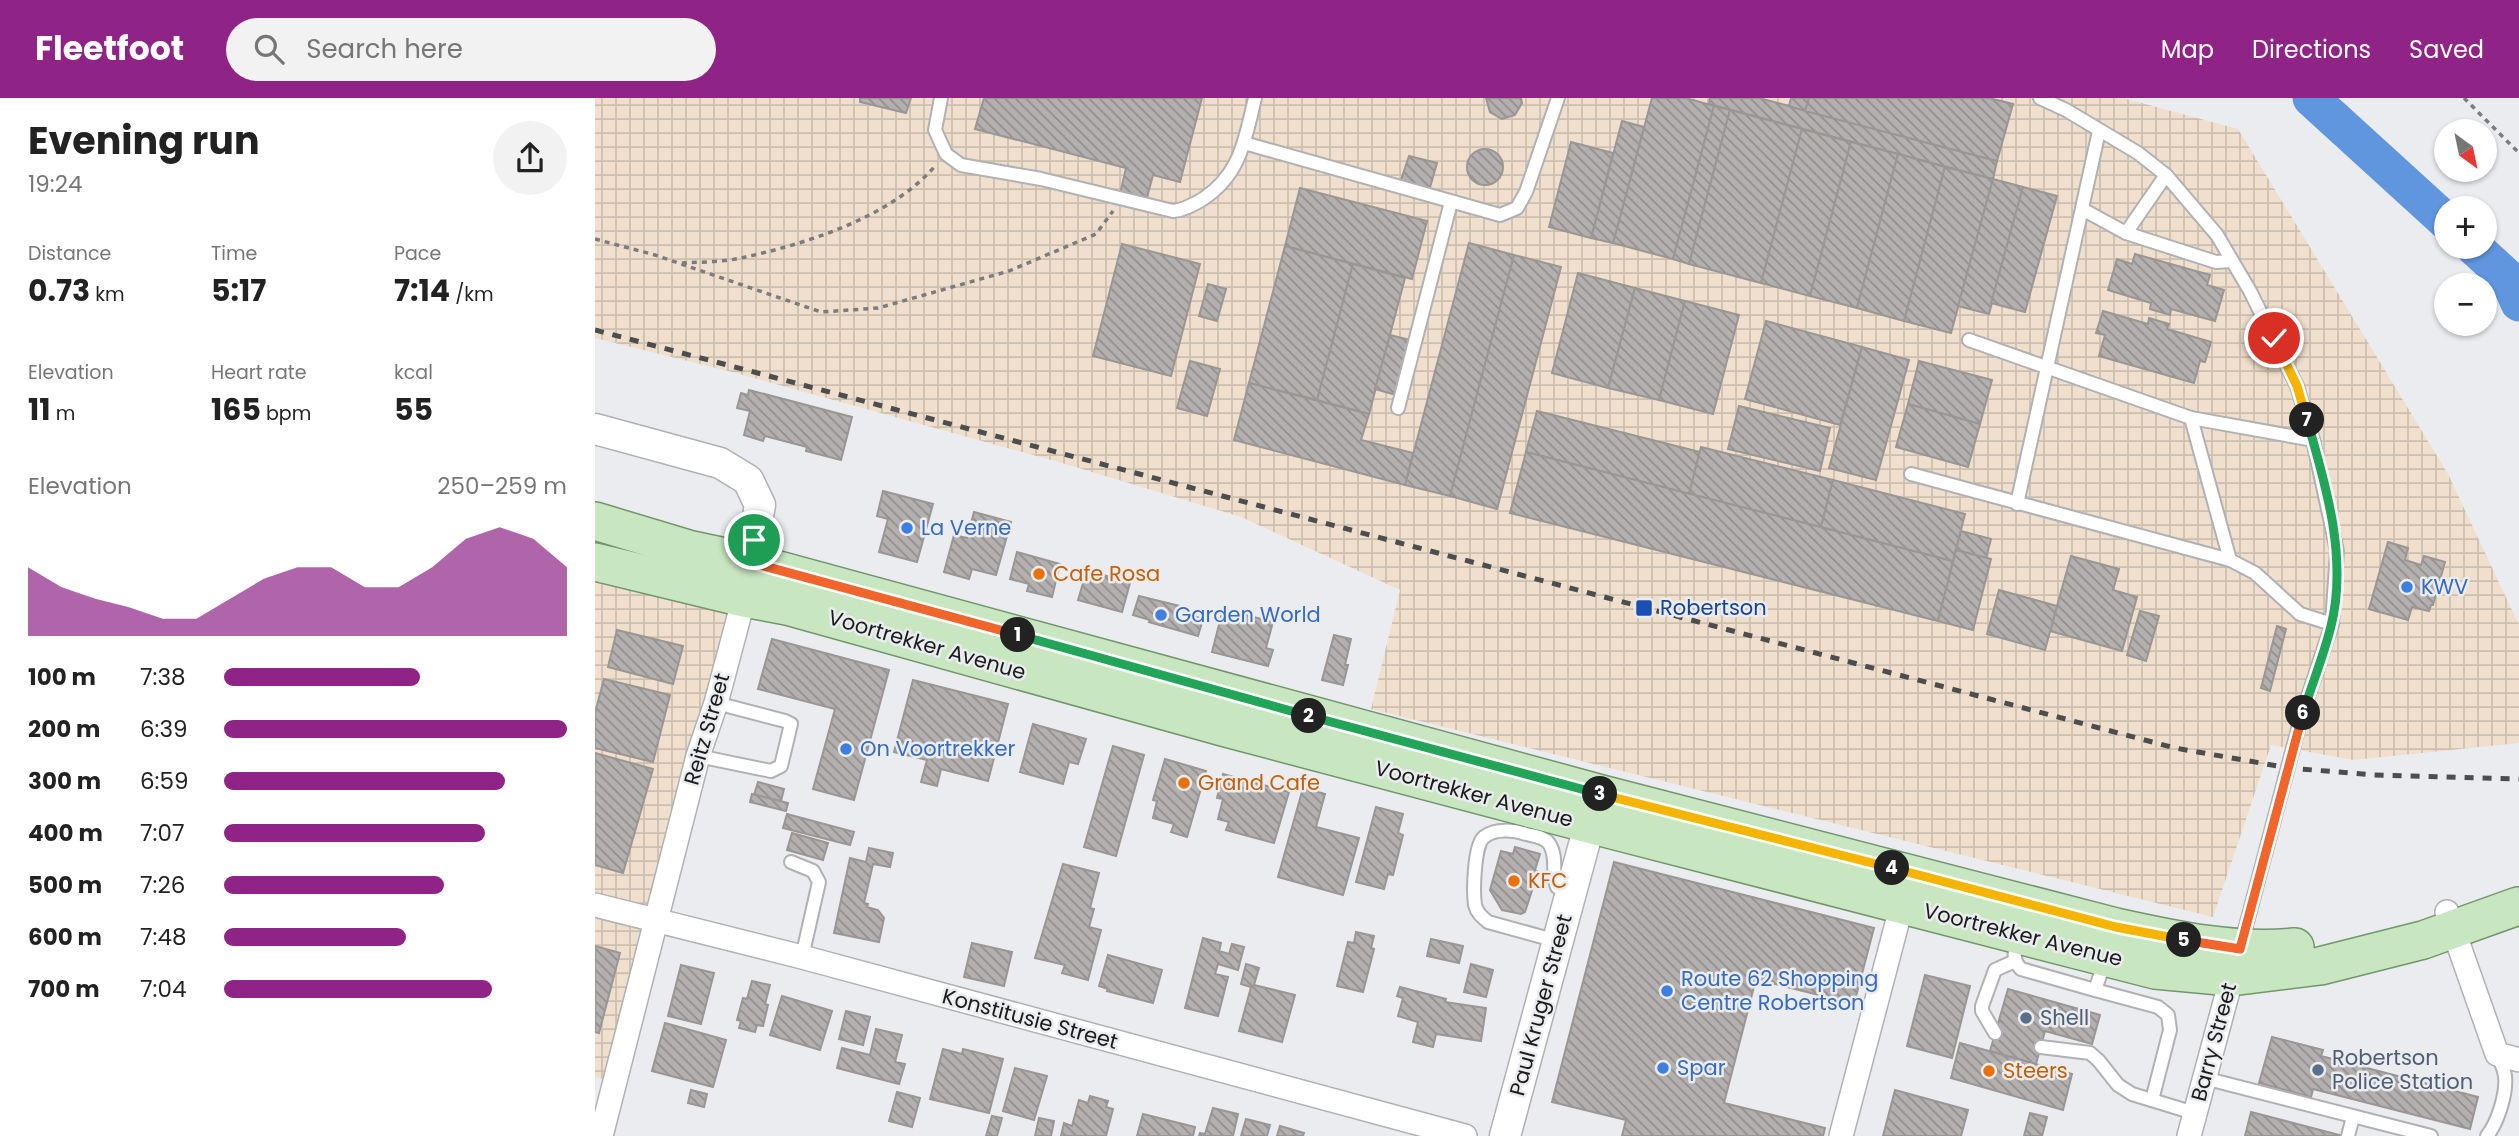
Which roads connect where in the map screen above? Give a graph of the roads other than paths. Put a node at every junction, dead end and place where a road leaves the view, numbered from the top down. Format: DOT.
graph roads {
  1 [pos="940,98"];
  2 [pos="1255,98"];
  3 [pos="1558,98"];
  4 [pos="2041,98"];
  5 [pos="2099,131"];
  6 [pos="1244,143"];
  7 [pos="2166,175"];
  8 [pos="1451,202"];
  9 [pos="2082,209"];
  10 [pos="2126,233"];
  11 [pos="2231,261"];
  12 [pos="1969,340"];
  13 [pos="2046,367"];
  14 [pos="1398,408"];
  15 [pos="2191,418"];
  16 [pos="595,429"];
  17 [pos="2313,440"];
  18 [pos="1912,474"];
  19 [pos="2017,504"];
  20 [pos="595,521"];
  21 [pos="2230,560"];
  22 [pos="595,562"];
  23 [pos="749,562"];
  24 [pos="744,598"];
  25 [pos="2332,624"];
  26 [pos="716,703"];
  27 [pos="698,756"];
  28 [pos="1594,809"];
  29 [pos="791,862"];
  30 [pos="1906,888"];
  31 [pos="1572,890"];
  32 [pos="595,905"];
  33 [pos="2518,905"];
  34 [pos="655,920"];
  35 [pos="2450,921"];
  36 [pos="1557,941"];
  37 [pos="2017,947"];
  38 [pos="2106,956"];
  39 [pos="802,957"];
  40 [pos="2236,963"];
  41 [pos="2095,990"];
  42 [pos="1995,1033"];
  43 [pos="2041,1047"];
  44 [pos="2508,1057"];
  45 [pos="2204,1078"];
  46 [pos="2152,1100"];
  47 [pos="2194,1113"];
  48 [pos="2353,1117"];
  49 [pos="2416,1134"];
  50 [pos="601,1136"];
  51 [pos="1465,1136"];
  52 [pos="1505,1136"];
  53 [pos="1841,1136"];
  54 [pos="2189,1136"];
  55 [pos="2348,1136"];
  56 [pos="2431,1136"];
  57 [pos="2487,1136"];
  1 -- 6 [label="lane"];
  2 -- 6 [label="lane"];
  3 -- 8 [label="lane"];
  4 -- 5 [label="lane"];
  5 -- 7 [label="lane"];
  5 -- 9 [label="lane"];
  6 -- 8 [label="lane"];
  7 -- 10 [label="lane"];
  7 -- 11 [label="lane"];
  8 -- 14 [label="lane"];
  9 -- 10 [label="lane"];
  9 -- 13 [label="lane"];
  10 -- 11 [label="lane"];
  11 -- 17 [label="lane"];
  12 -- 13 [label="lane"];
  13 -- 15 [label="lane"];
  13 -- 19 [label="lane"];
  15 -- 17 [label="lane"];
  15 -- 21 [label="lane"];
  16 -- 23 [label="street, Reitz Street"];
  17 -- 25 [label="lane"];
  18 -- 19 [label="lane"];
  19 -- 21 [label="lane"];
  20 -- 23 [label="main road, Voortrekker Avenue"];
  21 -- 25 [label="lane"];
  22 -- 24 [label="main road, Voortrekker Avenue"];
  23 -- 24 [label="street, Reitz Street"];
  23 -- 28 [label="main road, Voortrekker Avenue"];
  24 -- 26 [label="street, Reitz Street"];
  24 -- 28 [label="main road, Voortrekker Avenue"];
  25 -- 40 [label="lane"];
  26 -- 27 [label="street, Reitz Street"];
  26 -- 27 [label="lane"];
  27 -- 34 [label="street, Reitz Street"];
  28 -- 30 [label="main road, Voortrekker Avenue"];
  28 -- 31 [label="street, Paul Kruger Street"];
  29 -- 39 [label="lane"];
  30 -- 37 [label="main road, Voortrekker Avenue"];
  30 -- 40 [label="main road, Voortrekker Avenue"];
  30 -- 53 [label="street"];
  31 -- 36 [label="street, Paul Kruger Street"];
  31 -- 36 [label="lane"];
  32 -- 34 [label="street, Konstitusie Street"];
  33 -- 35 [label="main road, Voortrekker Avenue"];
  34 -- 39 [label="street, Konstitusie Street"];
  34 -- 50 [label="street, Reitz Street"];
  35 -- 40 [label="main road, Voortrekker Avenue"];
  35 -- 44 [label="street"];
  36 -- 52 [label="street, Paul Kruger Street"];
  37 -- 38 [label="main road, Voortrekker Avenue"];
  37 -- 41 [label="lane"];
  37 -- 42 [label="lane"];
  38 -- 40 [label="main road, Voortrekker Avenue"];
  38 -- 41 [label="lane"];
  39 -- 51 [label="street, Konstitusie Street"];
  40 -- 45 [label="street, Barry Street"];
  41 -- 46 [label="lane"];
  43 -- 46 [label="lane"];
  44 -- 57 [label="lane"];
  45 -- 47 [label="street, Barry Street"];
  45 -- 48 [label="lane"];
  46 -- 47 [label="lane"];
  47 -- 54 [label="street, Barry Street"];
  48 -- 49 [label="lane"];
  48 -- 55 [label="lane"];
  49 -- 56 [label="lane"];
}
